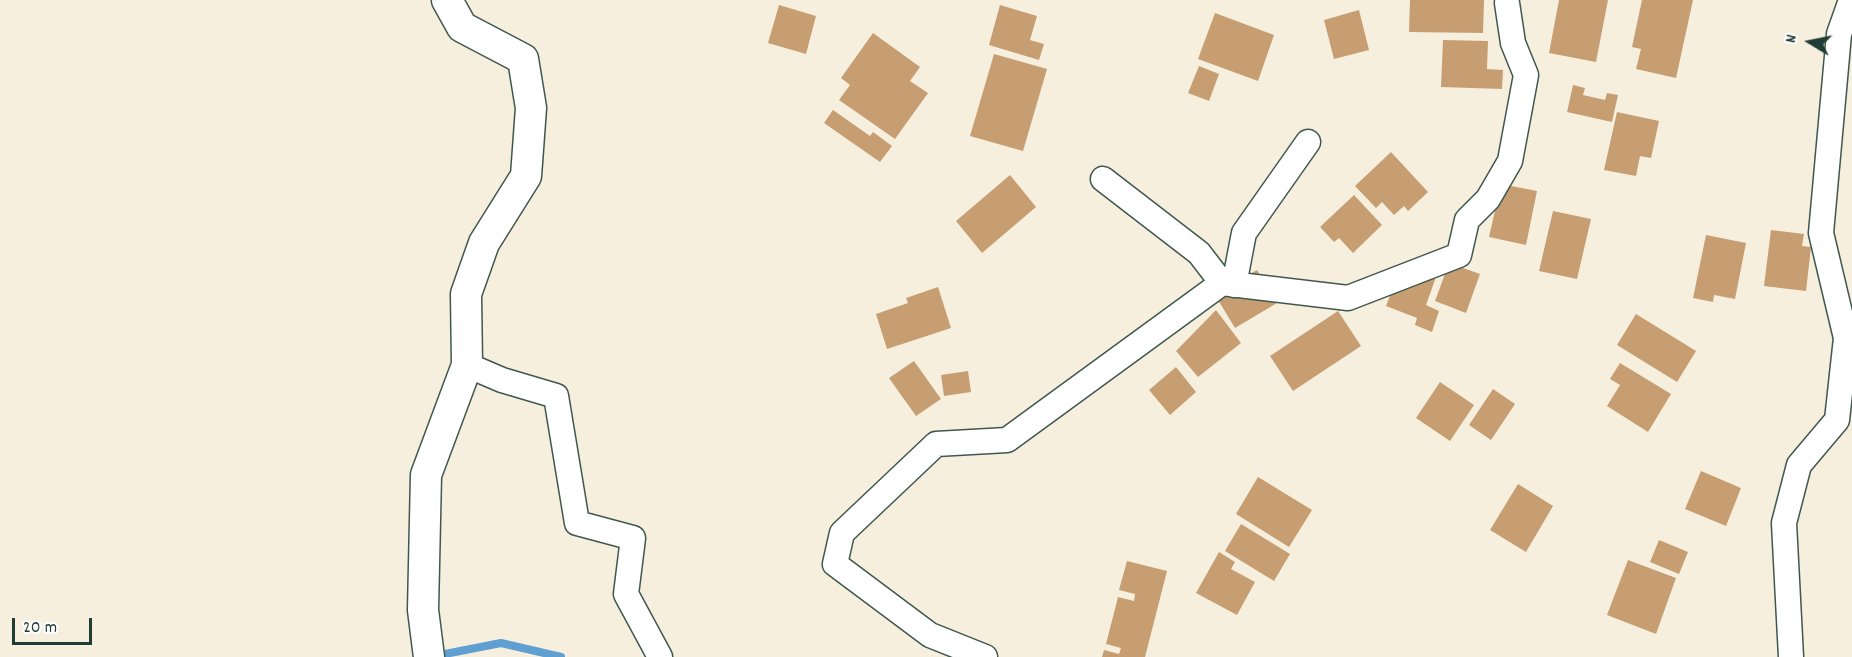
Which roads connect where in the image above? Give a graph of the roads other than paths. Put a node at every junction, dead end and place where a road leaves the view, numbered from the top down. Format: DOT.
graph roads {
  1 [pos="447,0"];
  2 [pos="1851,0"];
  3 [pos="1511,1"];
  4 [pos="1308,142"];
  5 [pos="1103,179"];
  6 [pos="1228,284"];
  7 [pos="467,365"];
  8 [pos="656,651"];
  9 [pos="429,657"];
  10 [pos="985,657"];
  11 [pos="1791,657"];
  1 -- 7 [label="street"];
  2 -- 11 [label="street"];
  3 -- 6 [label="street"];
  4 -- 6 [label="street"];
  5 -- 6 [label="street"];
  6 -- 10 [label="street"];
  7 -- 8 [label="street"];
  7 -- 9 [label="street"];
}
